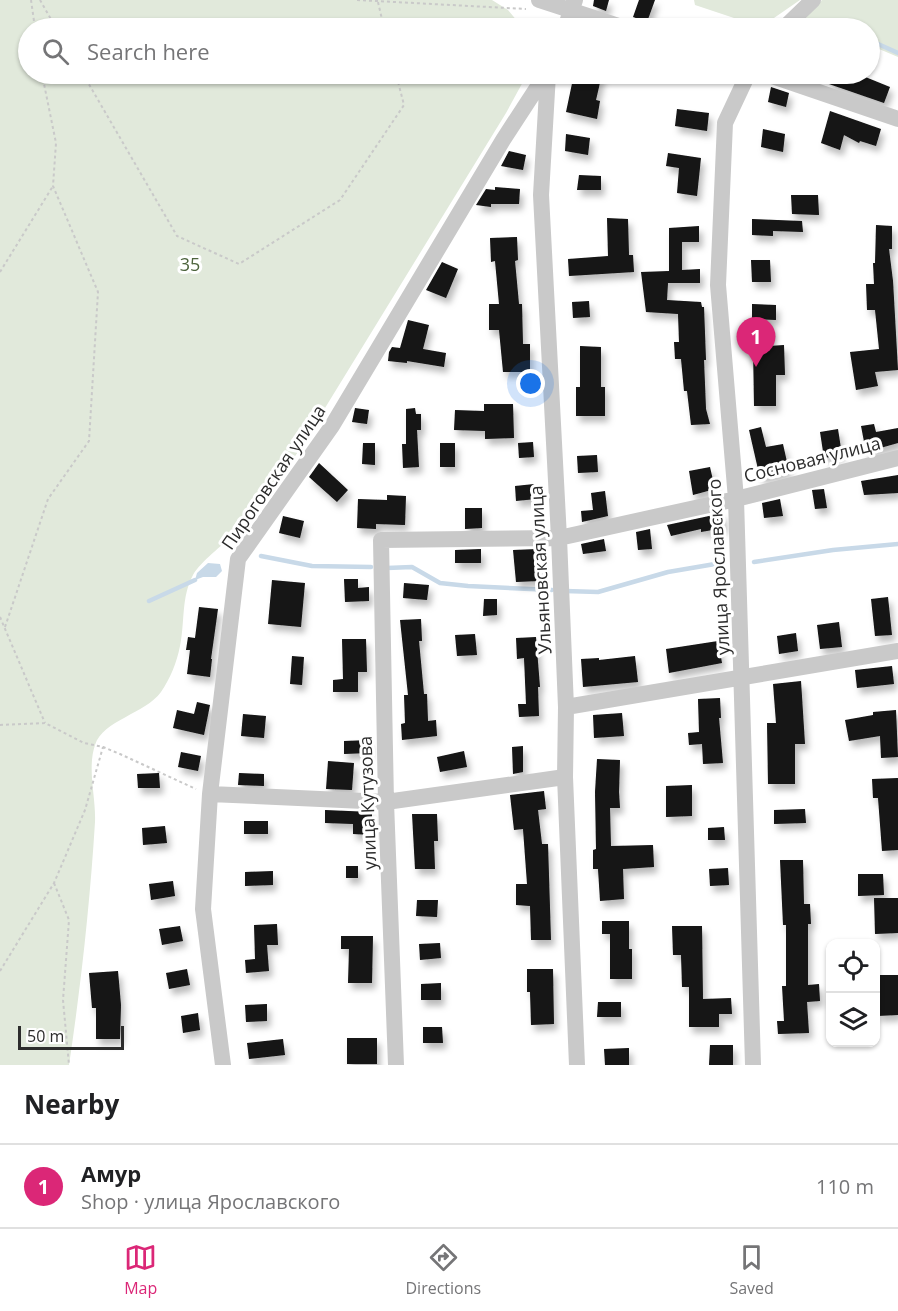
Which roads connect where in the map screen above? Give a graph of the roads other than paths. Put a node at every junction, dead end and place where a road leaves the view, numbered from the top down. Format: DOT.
graph roads {
  1 [pos="813,0"];
  2 [pos="532,5"];
  3 [pos="573,6"];
  4 [pos="601,18"];
  5 [pos="794,18"];
  6 [pos="540,84"];
  7 [pos="547,84"];
  8 [pos="743,84"];
  9 [pos="795,84"];
  10 [pos="898,119"];
  11 [pos="898,458"];
  12 [pos="736,499"];
  13 [pos="559,538"];
  14 [pos="381,540"];
  15 [pos="898,651"];
  16 [pos="742,677"];
  17 [pos="566,707"];
  18 [pos="565,777"];
  19 [pos="210,794"];
  20 [pos="386,802"];
  21 [pos="223,1065"];
  22 [pos="396,1065"];
  23 [pos="577,1065"];
  24 [pos="753,1065"];
  1 -- 5 [label="street"];
  2 -- 3 [label="street"];
  3 -- 4 [label="street"];
  6 -- 19 [label="street, Пироговская улица"];
  7 -- 13 [label="street, Ульяновская улица"];
  8 -- 12 [label="street, улица Ярославского"];
  9 -- 10 [label="street"];
  11 -- 12 [label="street, Сосновая улица"];
  12 -- 13 [label="street, Сосновая улица"];
  12 -- 16 [label="street, улица Ярославского"];
  13 -- 14 [label="street, Сосновая улица"];
  13 -- 17 [label="street, Ульяновская улица"];
  14 -- 20 [label="street, улица Кутузова"];
  15 -- 16 [label="street"];
  16 -- 17 [label="street"];
  16 -- 24 [label="street, улица Ярославского"];
  17 -- 18 [label="street, Ульяновская улица"];
  18 -- 20 [label="street"];
  18 -- 23 [label="street, Ульяновская улица"];
  19 -- 20 [label="street"];
  19 -- 21 [label="street, Пироговская улица"];
  20 -- 22 [label="street, улица Кутузова"];
}
